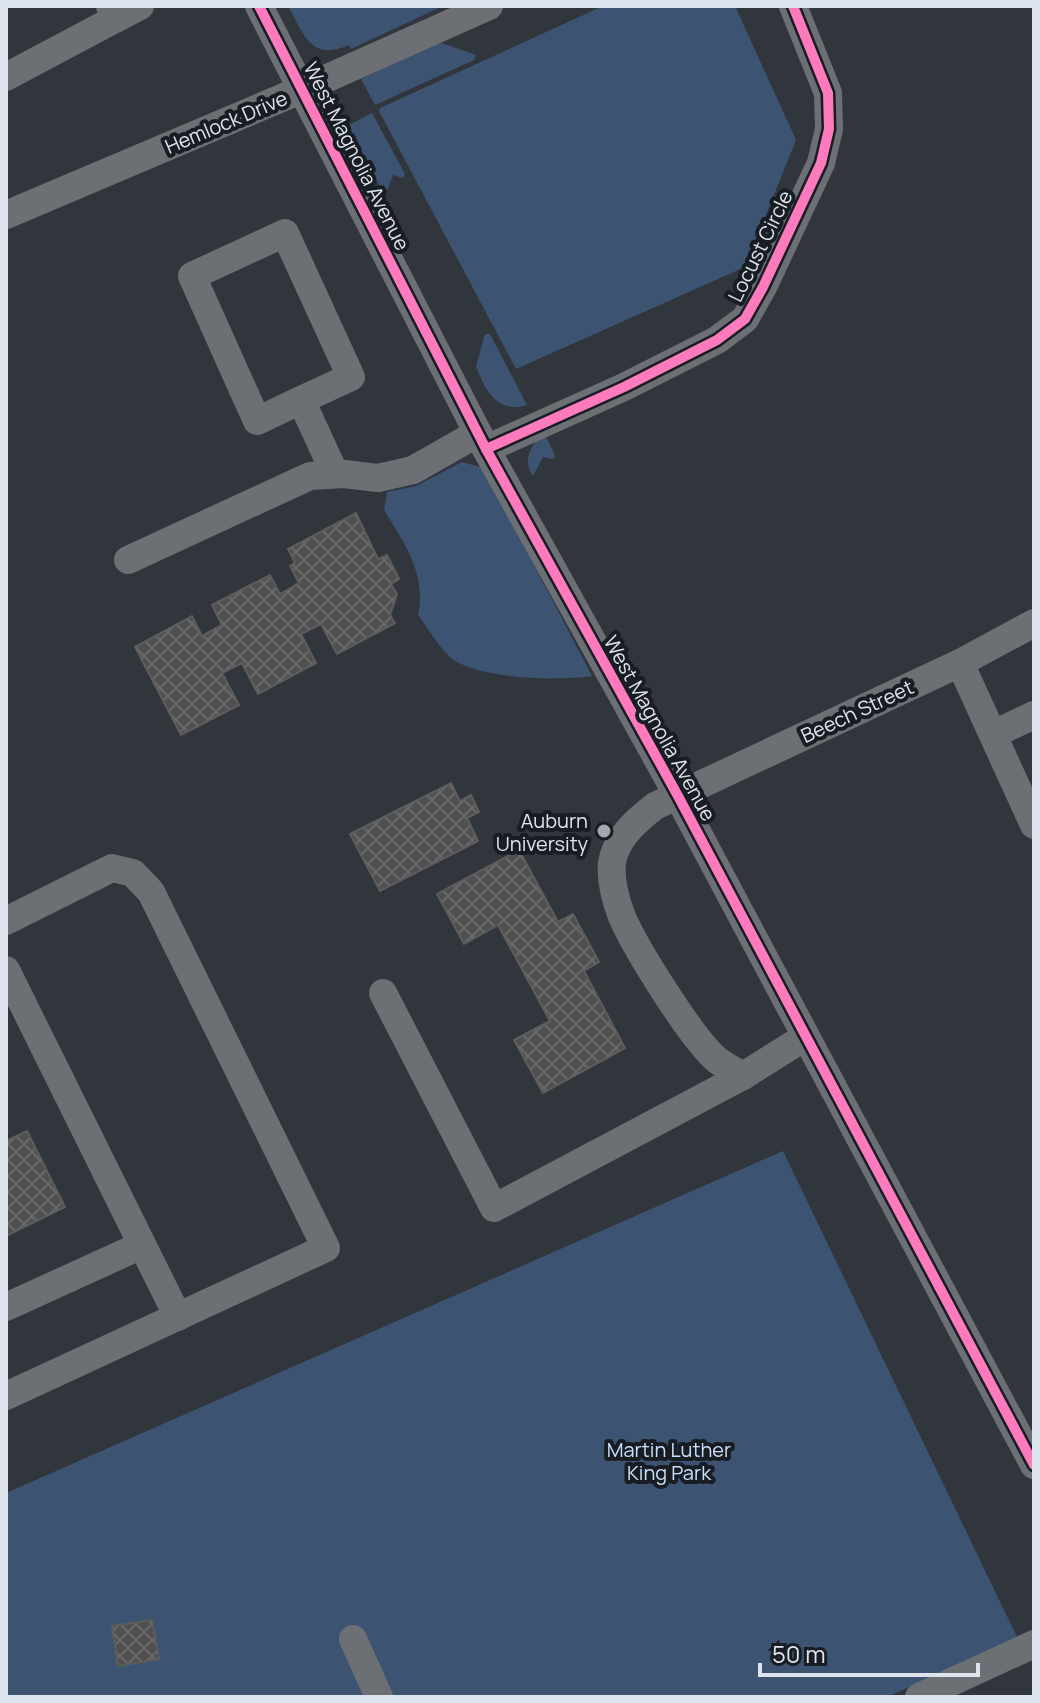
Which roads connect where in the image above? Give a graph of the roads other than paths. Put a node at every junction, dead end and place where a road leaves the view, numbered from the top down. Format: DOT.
graph roads {
  1 [pos="259,6"];
  2 [pos="489,6"];
  3 [pos="793,6"];
  4 [pos="122,10"];
  5 [pos="6,77"];
  6 [pos="303,89"];
  7 [pos="6,215"];
  8 [pos="301,400"];
  9 [pos="482,441"];
  10 [pos="335,474"];
  11 [pos="128,560"];
  12 [pos="1034,623"];
  13 [pos="960,663"];
  14 [pos="1034,715"];
  15 [pos="994,734"];
  16 [pos="678,796"];
  17 [pos="1034,825"];
  18 [pos="6,921"];
  19 [pos="6,970"];
  20 [pos="383,993"];
  21 [pos="805,1037"];
  22 [pos="743,1076"];
  23 [pos="142,1245"];
  24 [pos="6,1307"];
  25 [pos="178,1317"];
  26 [pos="6,1396"];
  27 [pos="1034,1465"];
  28 [pos="353,1639"];
  29 [pos="1034,1644"];
  30 [pos="379,1697"];
  31 [pos="919,1697"];
  1 -- 6 [label="street, West Magnolia Avenue"];
  2 -- 6 [label="street, Hemlock Drive"];
  3 -- 9 [label="street, Locust Circle"];
  4 -- 5 [label="street"];
  6 -- 7 [label="street, Hemlock Drive"];
  6 -- 9 [label="street, West Magnolia Avenue"];
  8 -- 8 [label="street"];
  8 -- 10 [label="street"];
  9 -- 10 [label="street, Locust Circle"];
  9 -- 16 [label="street, West Magnolia Avenue"];
  10 -- 11 [label="street, Locust Circle"];
  12 -- 13 [label="street, Beech Street"];
  13 -- 15 [label="street"];
  13 -- 16 [label="street, Beech Street"];
  14 -- 15 [label="street"];
  15 -- 17 [label="street"];
  16 -- 21 [label="street, West Magnolia Avenue"];
  16 -- 22 [label="street, Beech Street"];
  18 -- 25 [label="street"];
  19 -- 23 [label="street"];
  20 -- 22 [label="street"];
  21 -- 22 [label="street"];
  21 -- 27 [label="street, West Magnolia Avenue"];
  23 -- 24 [label="street"];
  23 -- 25 [label="street"];
  25 -- 26 [label="street"];
  28 -- 30 [label="street"];
  29 -- 31 [label="street"];
}
